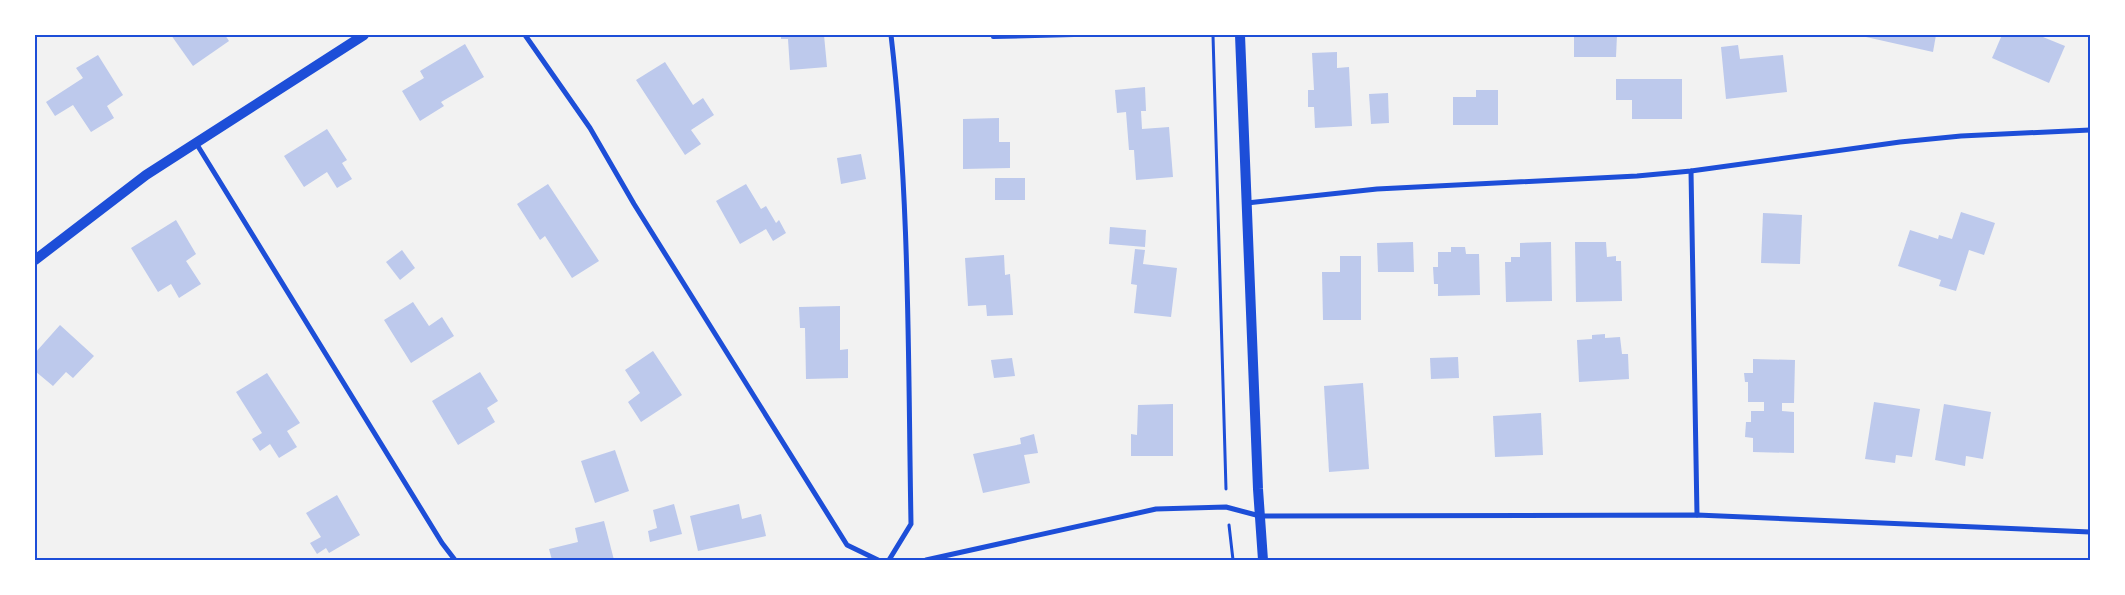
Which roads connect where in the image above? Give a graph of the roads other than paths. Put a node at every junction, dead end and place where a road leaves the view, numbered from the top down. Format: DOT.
graph roads {
  1 [pos="364,35"];
  2 [pos="525,35"];
  3 [pos="891,35"];
  4 [pos="993,35"];
  5 [pos="1074,35"];
  6 [pos="1240,35"];
  7 [pos="2090,130"];
  8 [pos="196,142"];
  9 [pos="1691,171"];
  10 [pos="1246,203"];
  11 [pos="35,260"];
  12 [pos="1697,515"];
  13 [pos="1260,516"];
  14 [pos="2090,532"];
  15 [pos="455,560"];
  16 [pos="878,560"];
  17 [pos="889,560"];
  18 [pos="926,560"];
  19 [pos="1263,560"];
  1 -- 8 [label="main road"];
  2 -- 16 [label="street"];
  3 -- 17 [label="street"];
  4 -- 5 [label="lane"];
  6 -- 10 [label="main road"];
  7 -- 9 [label="street"];
  8 -- 11 [label="main road"];
  8 -- 15 [label="street"];
  9 -- 10 [label="street"];
  9 -- 12 [label="street"];
  10 -- 13 [label="main road"];
  12 -- 13 [label="street"];
  12 -- 14 [label="street"];
  13 -- 18 [label="street"];
  13 -- 19 [label="main road"];
}
